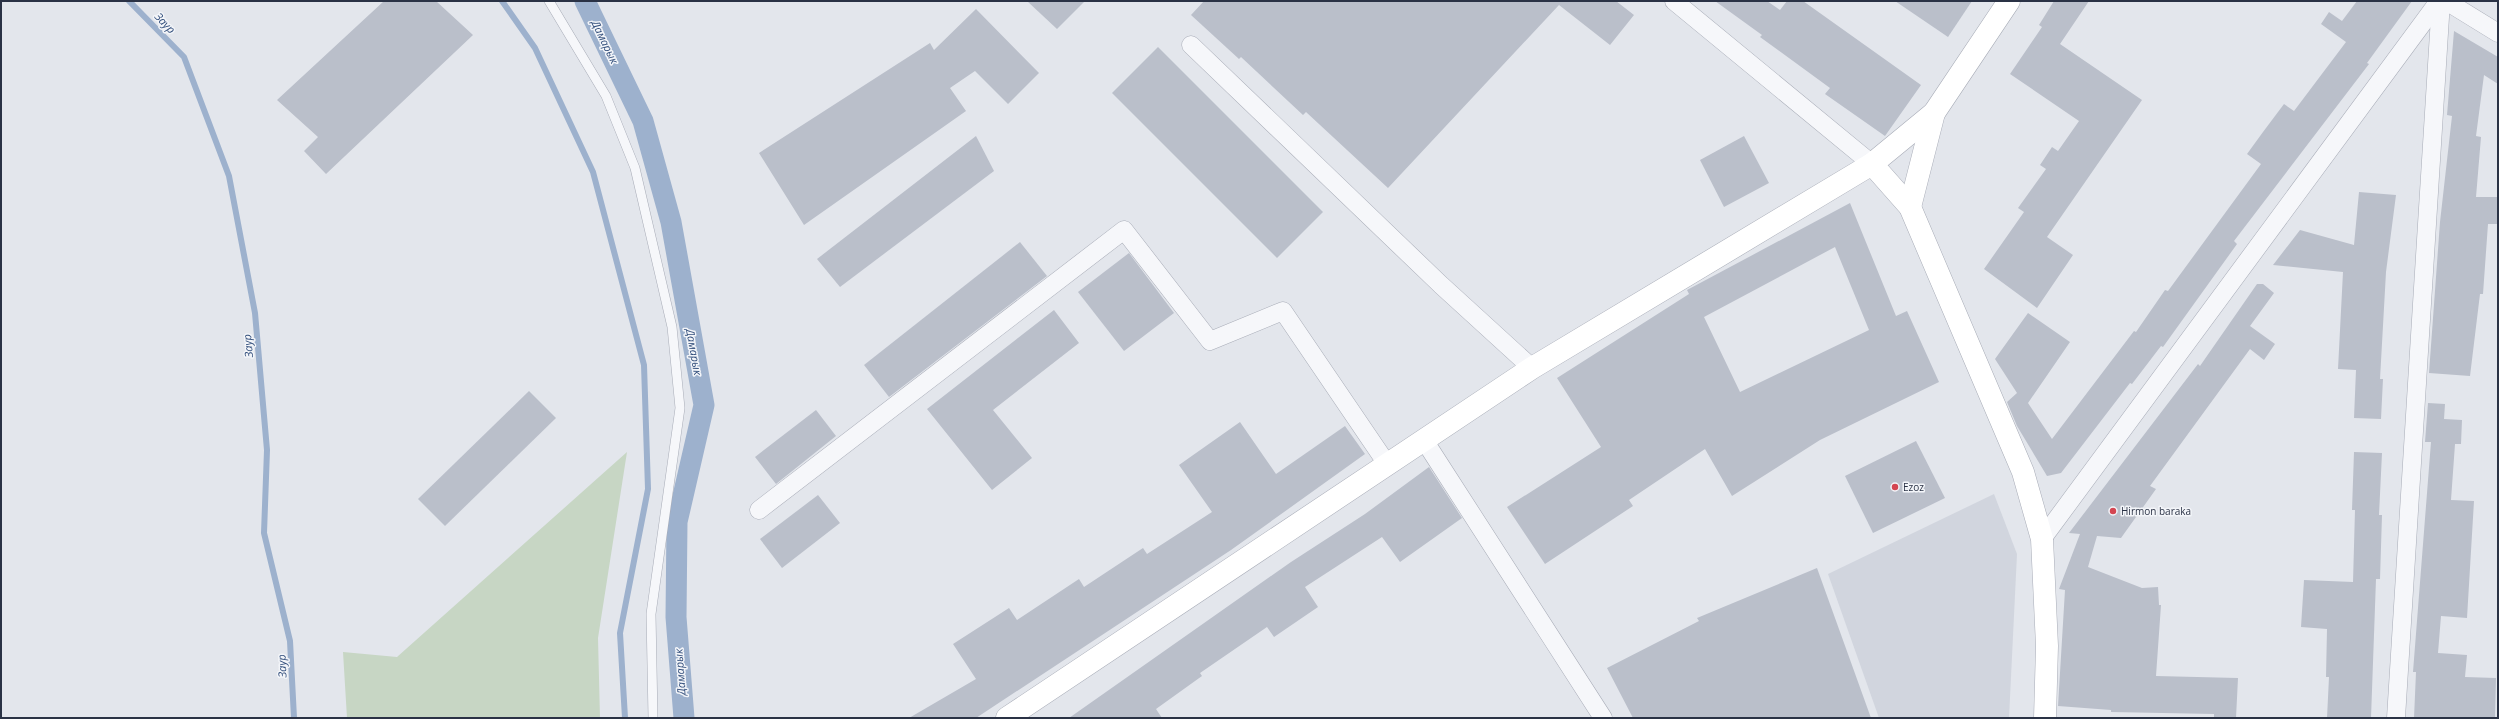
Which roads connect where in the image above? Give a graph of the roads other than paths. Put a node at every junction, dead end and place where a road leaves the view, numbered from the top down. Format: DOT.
graph roads {
  1 [pos="549,1"];
  2 [pos="1674,1"];
  3 [pos="2010,1"];
  4 [pos="2440,1"];
  5 [pos="2446,1"];
  6 [pos="2498,33"];
  7 [pos="1191,45"];
  8 [pos="1934,113"];
  9 [pos="1872,164"];
  10 [pos="1910,207"];
  11 [pos="1532,368"];
  12 [pos="1424,440"];
  13 [pos="1387,464"];
  14 [pos="759,510"];
  15 [pos="2042,539"];
  16 [pos="653,718"];
  17 [pos="1007,718"];
  18 [pos="1603,718"];
  19 [pos="2045,718"];
  20 [pos="2396,718"];
  1 -- 16 [label="lane"];
  2 -- 9 [label="street"];
  3 -- 8 [label="main road"];
  4 -- 15 [label="street"];
  4 -- 20 [label="street"];
  5 -- 6 [label="street"];
  7 -- 11 [label="street"];
  8 -- 9 [label="main road"];
  8 -- 10 [label="main road"];
  9 -- 10 [label="main road"];
  9 -- 11 [label="main road"];
  10 -- 15 [label="main road"];
  11 -- 12 [label="main road"];
  12 -- 13 [label="main road"];
  12 -- 18 [label="street"];
  13 -- 14 [label="street"];
  13 -- 17 [label="main road"];
  15 -- 19 [label="main road"];
}
